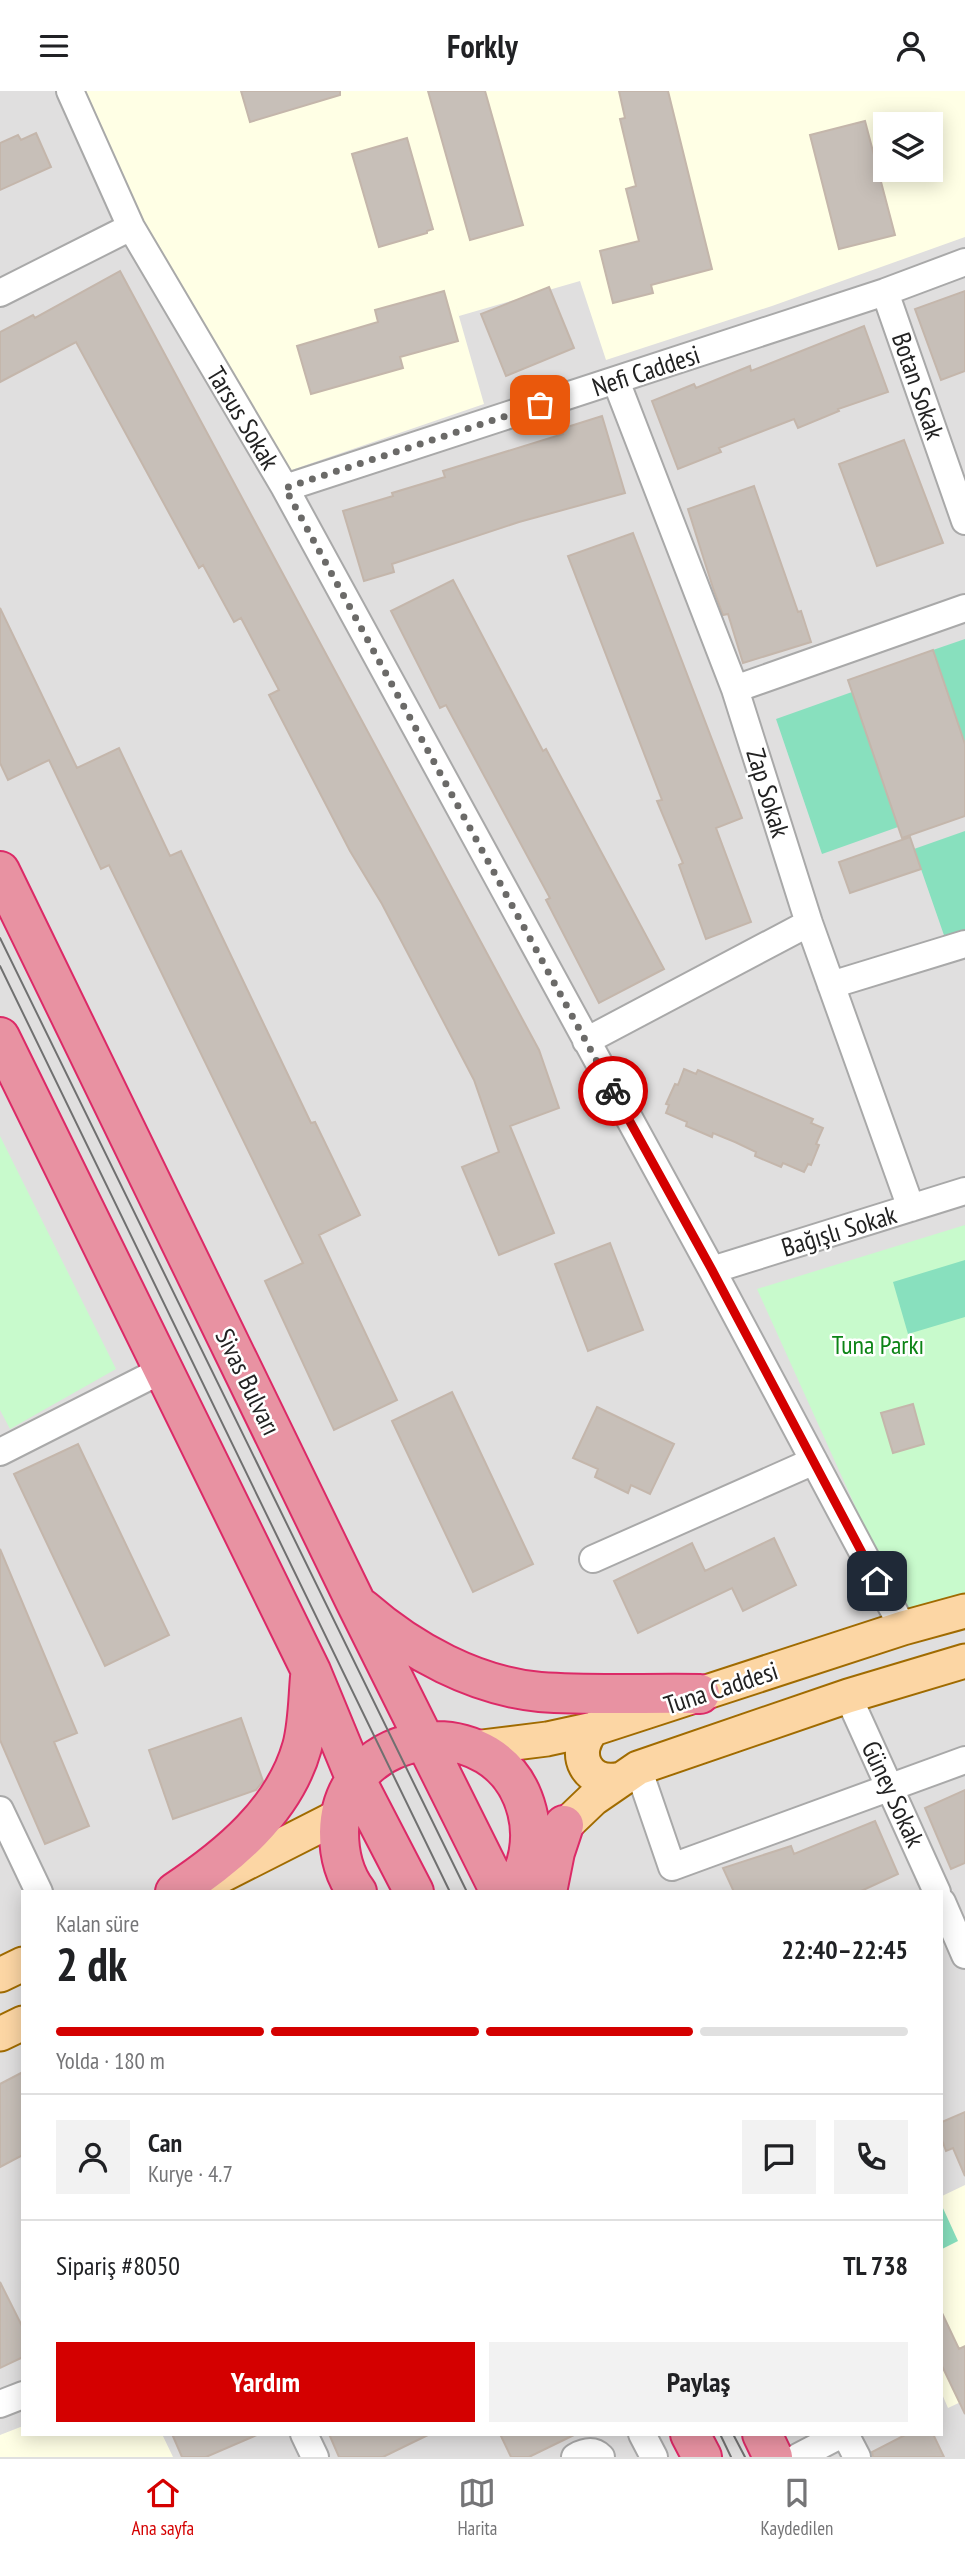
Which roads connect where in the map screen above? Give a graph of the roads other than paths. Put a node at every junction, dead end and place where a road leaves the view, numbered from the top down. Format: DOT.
graph roads {
  1 [pos="70,91"];
  2 [pos="131,227"];
  3 [pos="965,262"];
  4 [pos="885,292"];
  5 [pos="0,293"];
  6 [pos="616,381"];
  7 [pos="285,488"];
  8 [pos="965,521"];
  9 [pos="965,608"];
  10 [pos="735,689"];
  11 [pos="0,871"];
  12 [pos="809,923"];
  13 [pos="965,944"];
  14 [pos="831,985"];
  15 [pos="0,1037"];
  16 [pos="586,1041"];
  17 [pos="965,1191"];
  18 [pos="911,1208"];
  19 [pos="712,1270"];
  20 [pos="162,1370"];
  21 [pos="2,1446"];
  22 [pos="814,1461"];
  23 [pos="593,1559"];
  24 [pos="355,1601"];
  25 [pos="965,1611"];
  26 [pos="903,1628"];
  27 [pos="965,1661"];
  28 [pos="311,1671"];
  29 [pos="700,1695"];
  30 [pos="848,1696"];
  31 [pos="593,1729"];
  32 [pos="425,1740"];
  33 [pos="474,1748"];
  34 [pos="965,1760"];
  35 [pos="630,1774"];
  36 [pos="356,1780"];
  37 [pos="891,1787"];
  38 [pos="0,1810"];
  39 [pos="341,1815"];
  40 [pos="564,1825"];
  41 [pos="520,1887"];
  42 [pos="38,1890"];
  43 [pos="178,1890"];
  44 [pos="191,1890"];
  45 [pos="357,1890"];
  46 [pos="413,1890"];
  47 [pos="936,1890"];
  48 [pos="943,1904"];
  49 [pos="965,1955"];
  50 [pos="21,1965"];
  51 [pos="0,1975"];
  52 [pos="21,2024"];
  53 [pos="0,2034"];
  54 [pos="21,2396"];
  55 [pos="0,2404"];
  56 [pos="305,2436"];
  57 [pos="643,2436"];
  58 [pos="691,2436"];
  59 [pos="763,2436"];
  60 [pos="840,2436"];
  61 [pos="845,2436"];
  62 [pos="315,2457"];
  63 [pos="575,2457"];
  64 [pos="601,2457"];
  65 [pos="654,2457"];
  66 [pos="702,2457"];
  67 [pos="773,2457"];
  68 [pos="798,2457"];
  69 [pos="857,2457"];
  1 -- 2 [label="street, Tarsus Sokak"];
  2 -- 5 [label="street"];
  2 -- 7 [label="street, Tarsus Sokak"];
  3 -- 4 [label="street, Nefi Caddesi"];
  4 -- 6 [label="street, Nefi Caddesi"];
  4 -- 8 [label="street, Botan Sokak"];
  6 -- 7 [label="street, Nefi Caddesi"];
  6 -- 10 [label="street, Zap Sokak"];
  7 -- 16 [label="street, Tarsus Sokak"];
  9 -- 10 [label="street"];
  10 -- 12 [label="street, Zap Sokak"];
  11 -- 24 [label="highway, Sivas Bulvarı"];
  12 -- 14 [label="street, Zap Sokak"];
  12 -- 16 [label="street"];
  13 -- 14 [label="street"];
  14 -- 18 [label="street, Zap Sokak"];
  15 -- 20 [label="highway"];
  16 -- 19 [label="street, Tarsus Sokak"];
  17 -- 18 [label="street, Bağışlı Sokak"];
  18 -- 19 [label="street, Bağışlı Sokak"];
  19 -- 22 [label="street, Tarsus Sokak"];
  20 -- 21 [label="street"];
  20 -- 28 [label="highway"];
  22 -- 23 [label="street"];
  22 -- 26 [label="street, Tarsus Sokak"];
  24 -- 29 [label="highway"];
  24 -- 32 [label="highway, Sivas Bulvarı"];
  25 -- 26 [label="main road, Tuna Caddesi"];
  26 -- 29 [label="main road, Tuna Caddesi"];
  27 -- 30 [label="main road, Tuna Caddesi"];
  28 -- 36 [label="highway"];
  28 -- 43 [label="highway"];
  29 -- 31 [label="main road, Tuna Caddesi"];
  30 -- 35 [label="main road, Tuna Caddesi"];
  30 -- 37 [label="street, Güney Sokak"];
  31 -- 33 [label="main road, Tuna Caddesi"];
  31 -- 35 [label="main road"];
  32 -- 33 [label="highway"];
  32 -- 36 [label="highway"];
  32 -- 41 [label="highway, Sivas Bulvarı"];
  33 -- 41 [label="highway"];
  34 -- 37 [label="street"];
  35 -- 37 [label="street"];
  35 -- 40 [label="main road, Tuna Caddesi"];
  36 -- 39 [label="highway"];
  36 -- 46 [label="highway"];
  37 -- 47 [label="street, Güney Sokak"];
  38 -- 42 [label="street"];
  39 -- 44 [label="main road"];
  39 -- 45 [label="highway"];
  40 -- 41 [label="highway"];
  48 -- 49 [label="street"];
  50 -- 51 [label="main road"];
  52 -- 53 [label="main road"];
  54 -- 55 [label="street"];
  56 -- 62 [label="street"];
  57 -- 65 [label="street"];
  58 -- 66 [label="highway"];
  59 -- 67 [label="highway"];
  60 -- 68 [label="street"];
  61 -- 69 [label="street"];
  63 -- 64 [label="street"];
}
